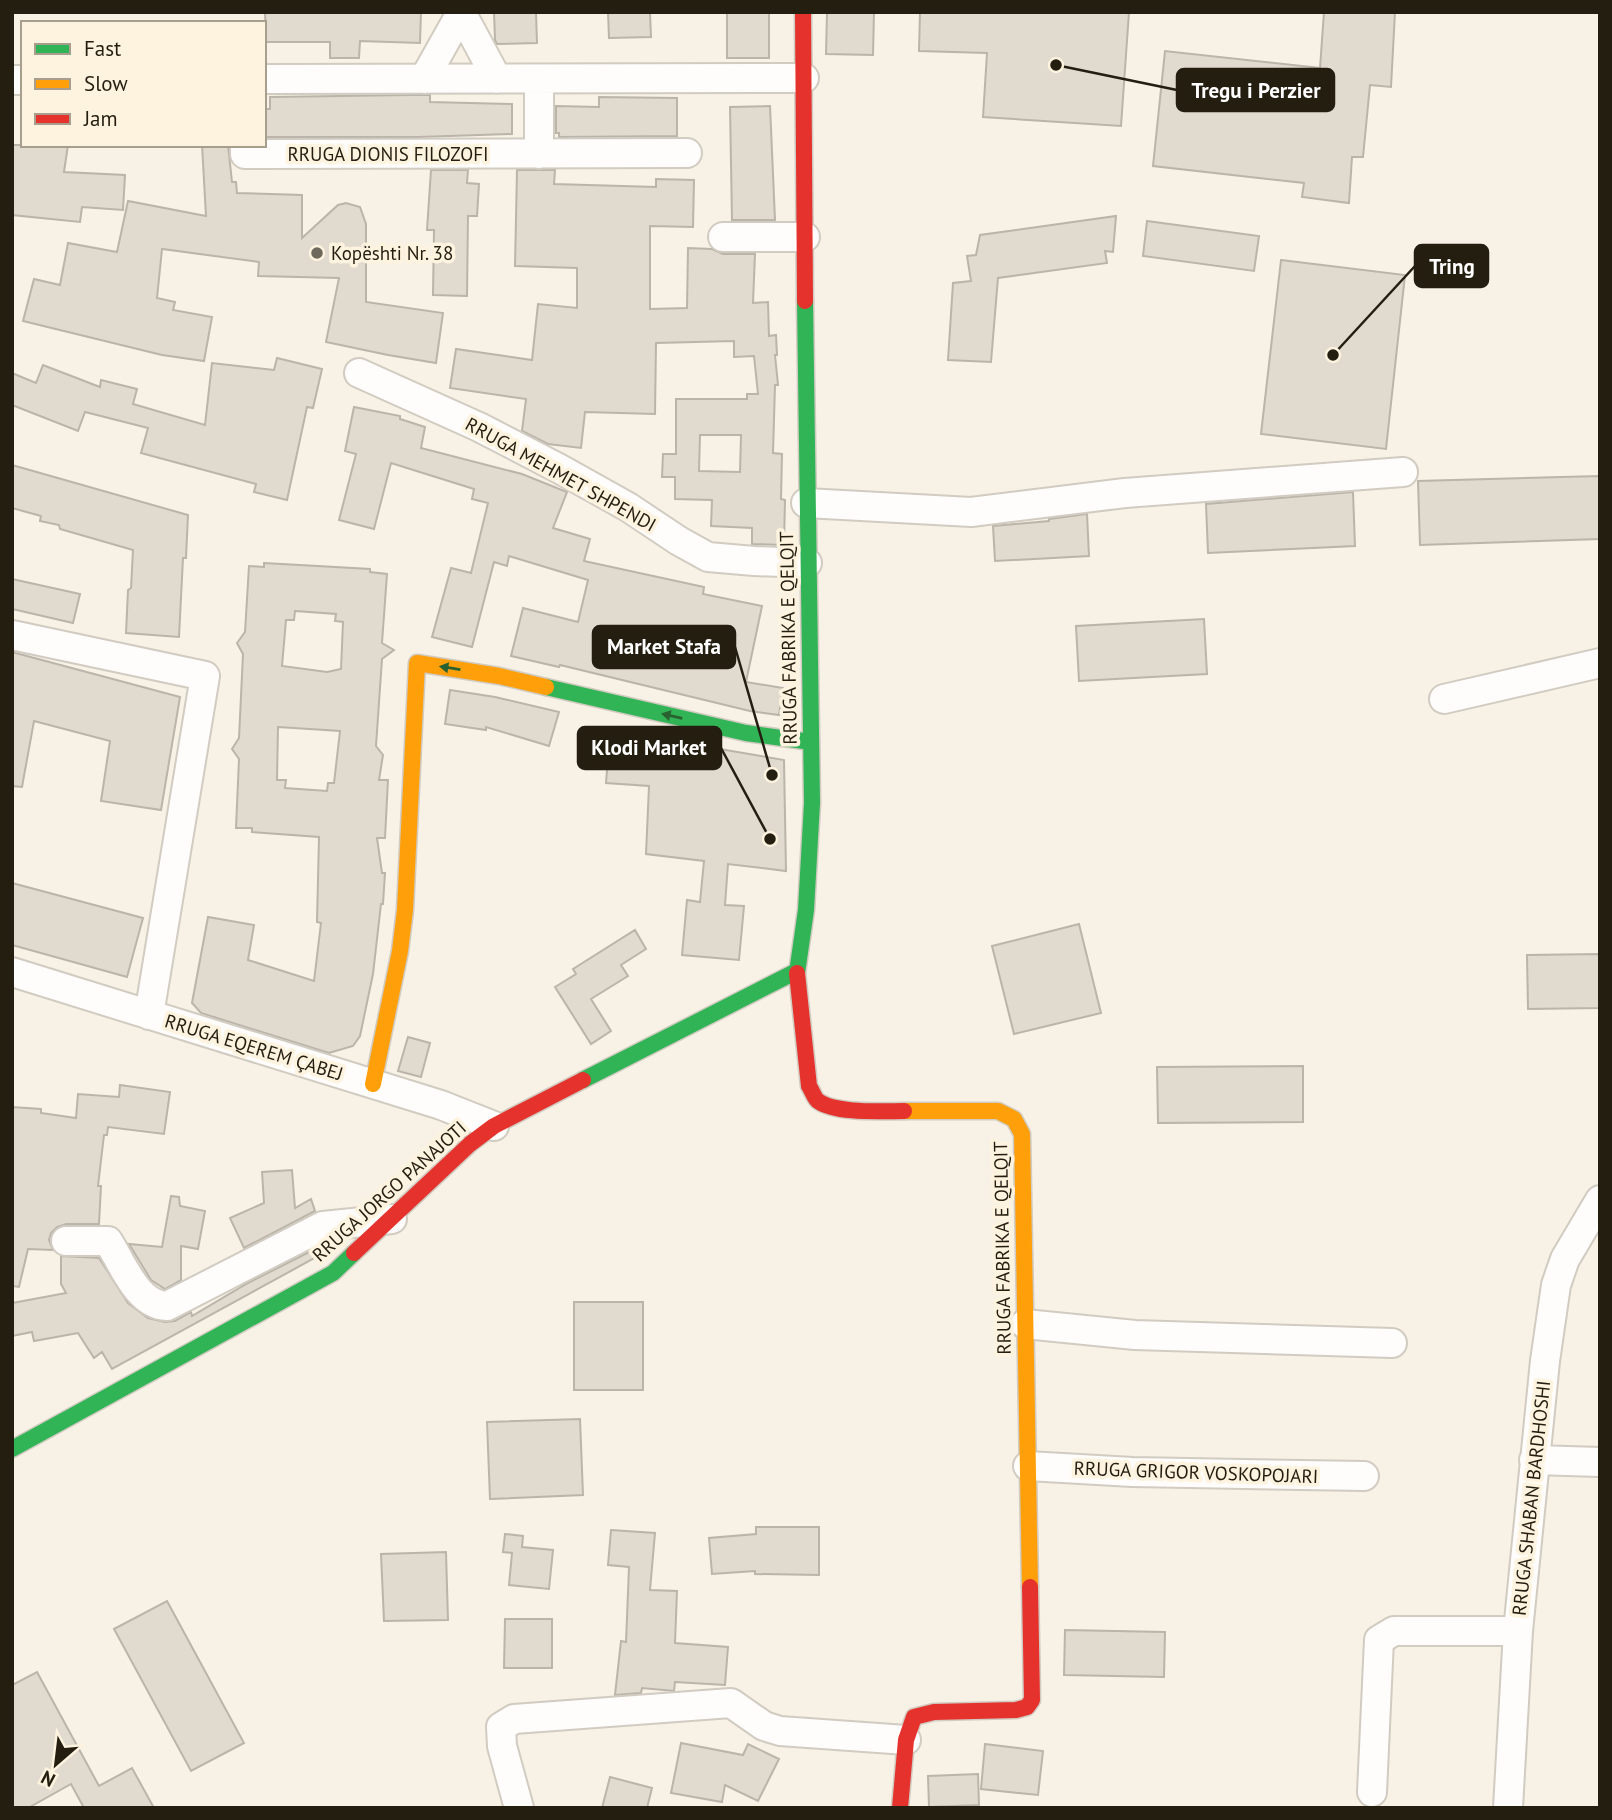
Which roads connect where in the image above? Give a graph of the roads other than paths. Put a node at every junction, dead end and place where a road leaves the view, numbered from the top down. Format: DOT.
graph roads {
  1 [pos="803,12"];
  2 [pos="461,13"];
  3 [pos="804,78"];
  4 [pos="266,79"];
  5 [pos="424,79"];
  6 [pos="497,79"];
  7 [pos="539,79"];
  8 [pos="245,147"];
  9 [pos="687,153"];
  10 [pos="539,154"];
  11 [pos="723,237"];
  12 [pos="805,237"];
  13 [pos="359,373"];
  14 [pos="1403,472"];
  15 [pos="806,503"];
  16 [pos="807,563"];
  17 [pos="12,635"];
  18 [pos="1600,663"];
  19 [pos="1444,699"];
  20 [pos="811,742"];
  21 [pos="797,971"];
  22 [pos="12,972"];
  23 [pos="149,1014"];
  24 [pos="373,1084"];
  25 [pos="494,1126"];
  26 [pos="1600,1200"];
  27 [pos="392,1219"];
  28 [pos="66,1241"];
  29 [pos="1025,1324"];
  30 [pos="1392,1343"];
  31 [pos="12,1449"];
  32 [pos="1534,1460"];
  33 [pos="1600,1462"];
  34 [pos="1028,1466"];
  35 [pos="1364,1476"];
  36 [pos="1518,1631"];
  37 [pos="906,1740"];
  38 [pos="1371,1792"];
  39 [pos="519,1808"];
  40 [pos="900,1808"];
  41 [pos="1508,1808"];
  1 -- 3 [label="street, RRUGA FABRIKA E QELQIT"];
  2 -- 5 [label="street"];
  2 -- 6 [label="street"];
  3 -- 7 [label="street"];
  3 -- 12 [label="street, RRUGA FABRIKA E QELQIT"];
  4 -- 5 [label="street"];
  5 -- 6 [label="street"];
  6 -- 7 [label="street"];
  7 -- 10 [label="street"];
  8 -- 10 [label="street, RRUGA DIONIS FILOZOFI"];
  9 -- 10 [label="street, RRUGA DIONIS FILOZOFI"];
  11 -- 12 [label="street"];
  12 -- 15 [label="street, RRUGA FABRIKA E QELQIT"];
  13 -- 16 [label="street, RRUGA MEHMET SHPENDI"];
  14 -- 15 [label="street"];
  15 -- 16 [label="street, RRUGA FABRIKA E QELQIT"];
  16 -- 20 [label="street, RRUGA FABRIKA E QELQIT"];
  17 -- 23 [label="street"];
  18 -- 19 [label="street"];
  20 -- 21 [label="street, RRUGA FABRIKA E QELQIT"];
  20 -- 24 [label="street, one-way"];
  21 -- 25 [label="street, RRUGA JORGO PANAJOTI"];
  21 -- 29 [label="street, RRUGA FABRIKA E QELQIT"];
  22 -- 23 [label="street, RRUGA EQEREM ÇABEJ"];
  23 -- 24 [label="street, RRUGA EQEREM ÇABEJ"];
  24 -- 25 [label="street, RRUGA EQEREM ÇABEJ"];
  25 -- 27 [label="street, RRUGA JORGO PANAJOTI"];
  26 -- 32 [label="street, RRUGA SHABAN BARDHOSHI"];
  27 -- 28 [label="street"];
  27 -- 31 [label="street, RRUGA JORGO PANAJOTI"];
  29 -- 30 [label="street"];
  29 -- 34 [label="street, RRUGA FABRIKA E QELQIT"];
  32 -- 33 [label="street"];
  32 -- 36 [label="street, RRUGA SHABAN BARDHOSHI"];
  34 -- 35 [label="street, RRUGA GRIGOR VOSKOPOJARI"];
  34 -- 37 [label="street, RRUGA FABRIKA E QELQIT"];
  36 -- 38 [label="street"];
  36 -- 41 [label="street, RRUGA SHABAN BARDHOSHI"];
  37 -- 39 [label="street"];
  37 -- 40 [label="street"];
}
